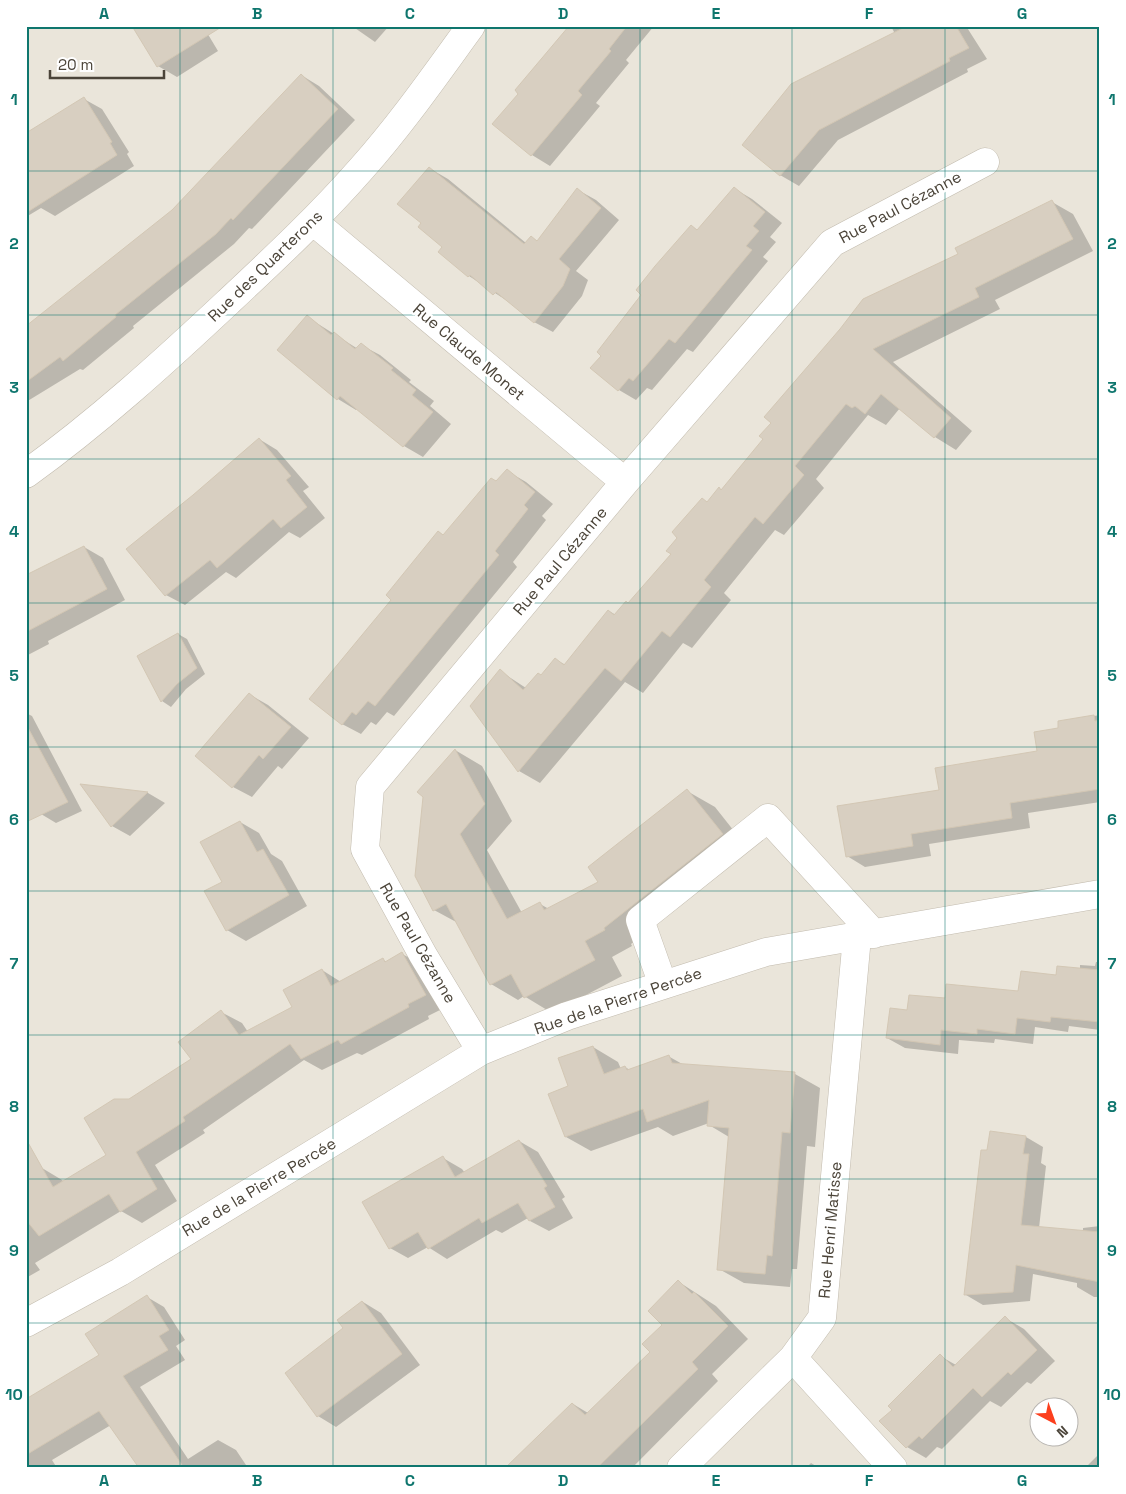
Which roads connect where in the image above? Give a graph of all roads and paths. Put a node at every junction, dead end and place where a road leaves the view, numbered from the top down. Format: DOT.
graph roads {
  1 [pos="471,26"];
  2 [pos="984,162"];
  3 [pos="314,222"];
  4 [pos="26,474"];
  5 [pos="625,482"];
  6 [pos="1100,894"];
  7 [pos="865,936"];
  8 [pos="663,985"];
  9 [pos="481,1051"];
  10 [pos="26,1323"];
  11 [pos="793,1358"];
  12 [pos="681,1468"];
  13 [pos="893,1468"];
  1 -- 3 [label="street, Rue des Quarterons"];
  2 -- 5 [label="street, Rue Paul Cézanne"];
  3 -- 4 [label="street, Rue des Quarterons"];
  3 -- 5 [label="street, Rue Claude Monet"];
  5 -- 9 [label="street, Rue Paul Cézanne"];
  6 -- 7 [label="street, Rue de la Pierre Percée"];
  7 -- 8 [label="street, Rue de la Pierre Percée"];
  7 -- 8 [label="street"];
  7 -- 11 [label="street, Rue Henri Matisse"];
  8 -- 9 [label="street, Rue de la Pierre Percée"];
  9 -- 10 [label="street, Rue de la Pierre Percée"];
  11 -- 12 [label="street, Rue Henri Matisse"];
  11 -- 13 [label="street"];
}
